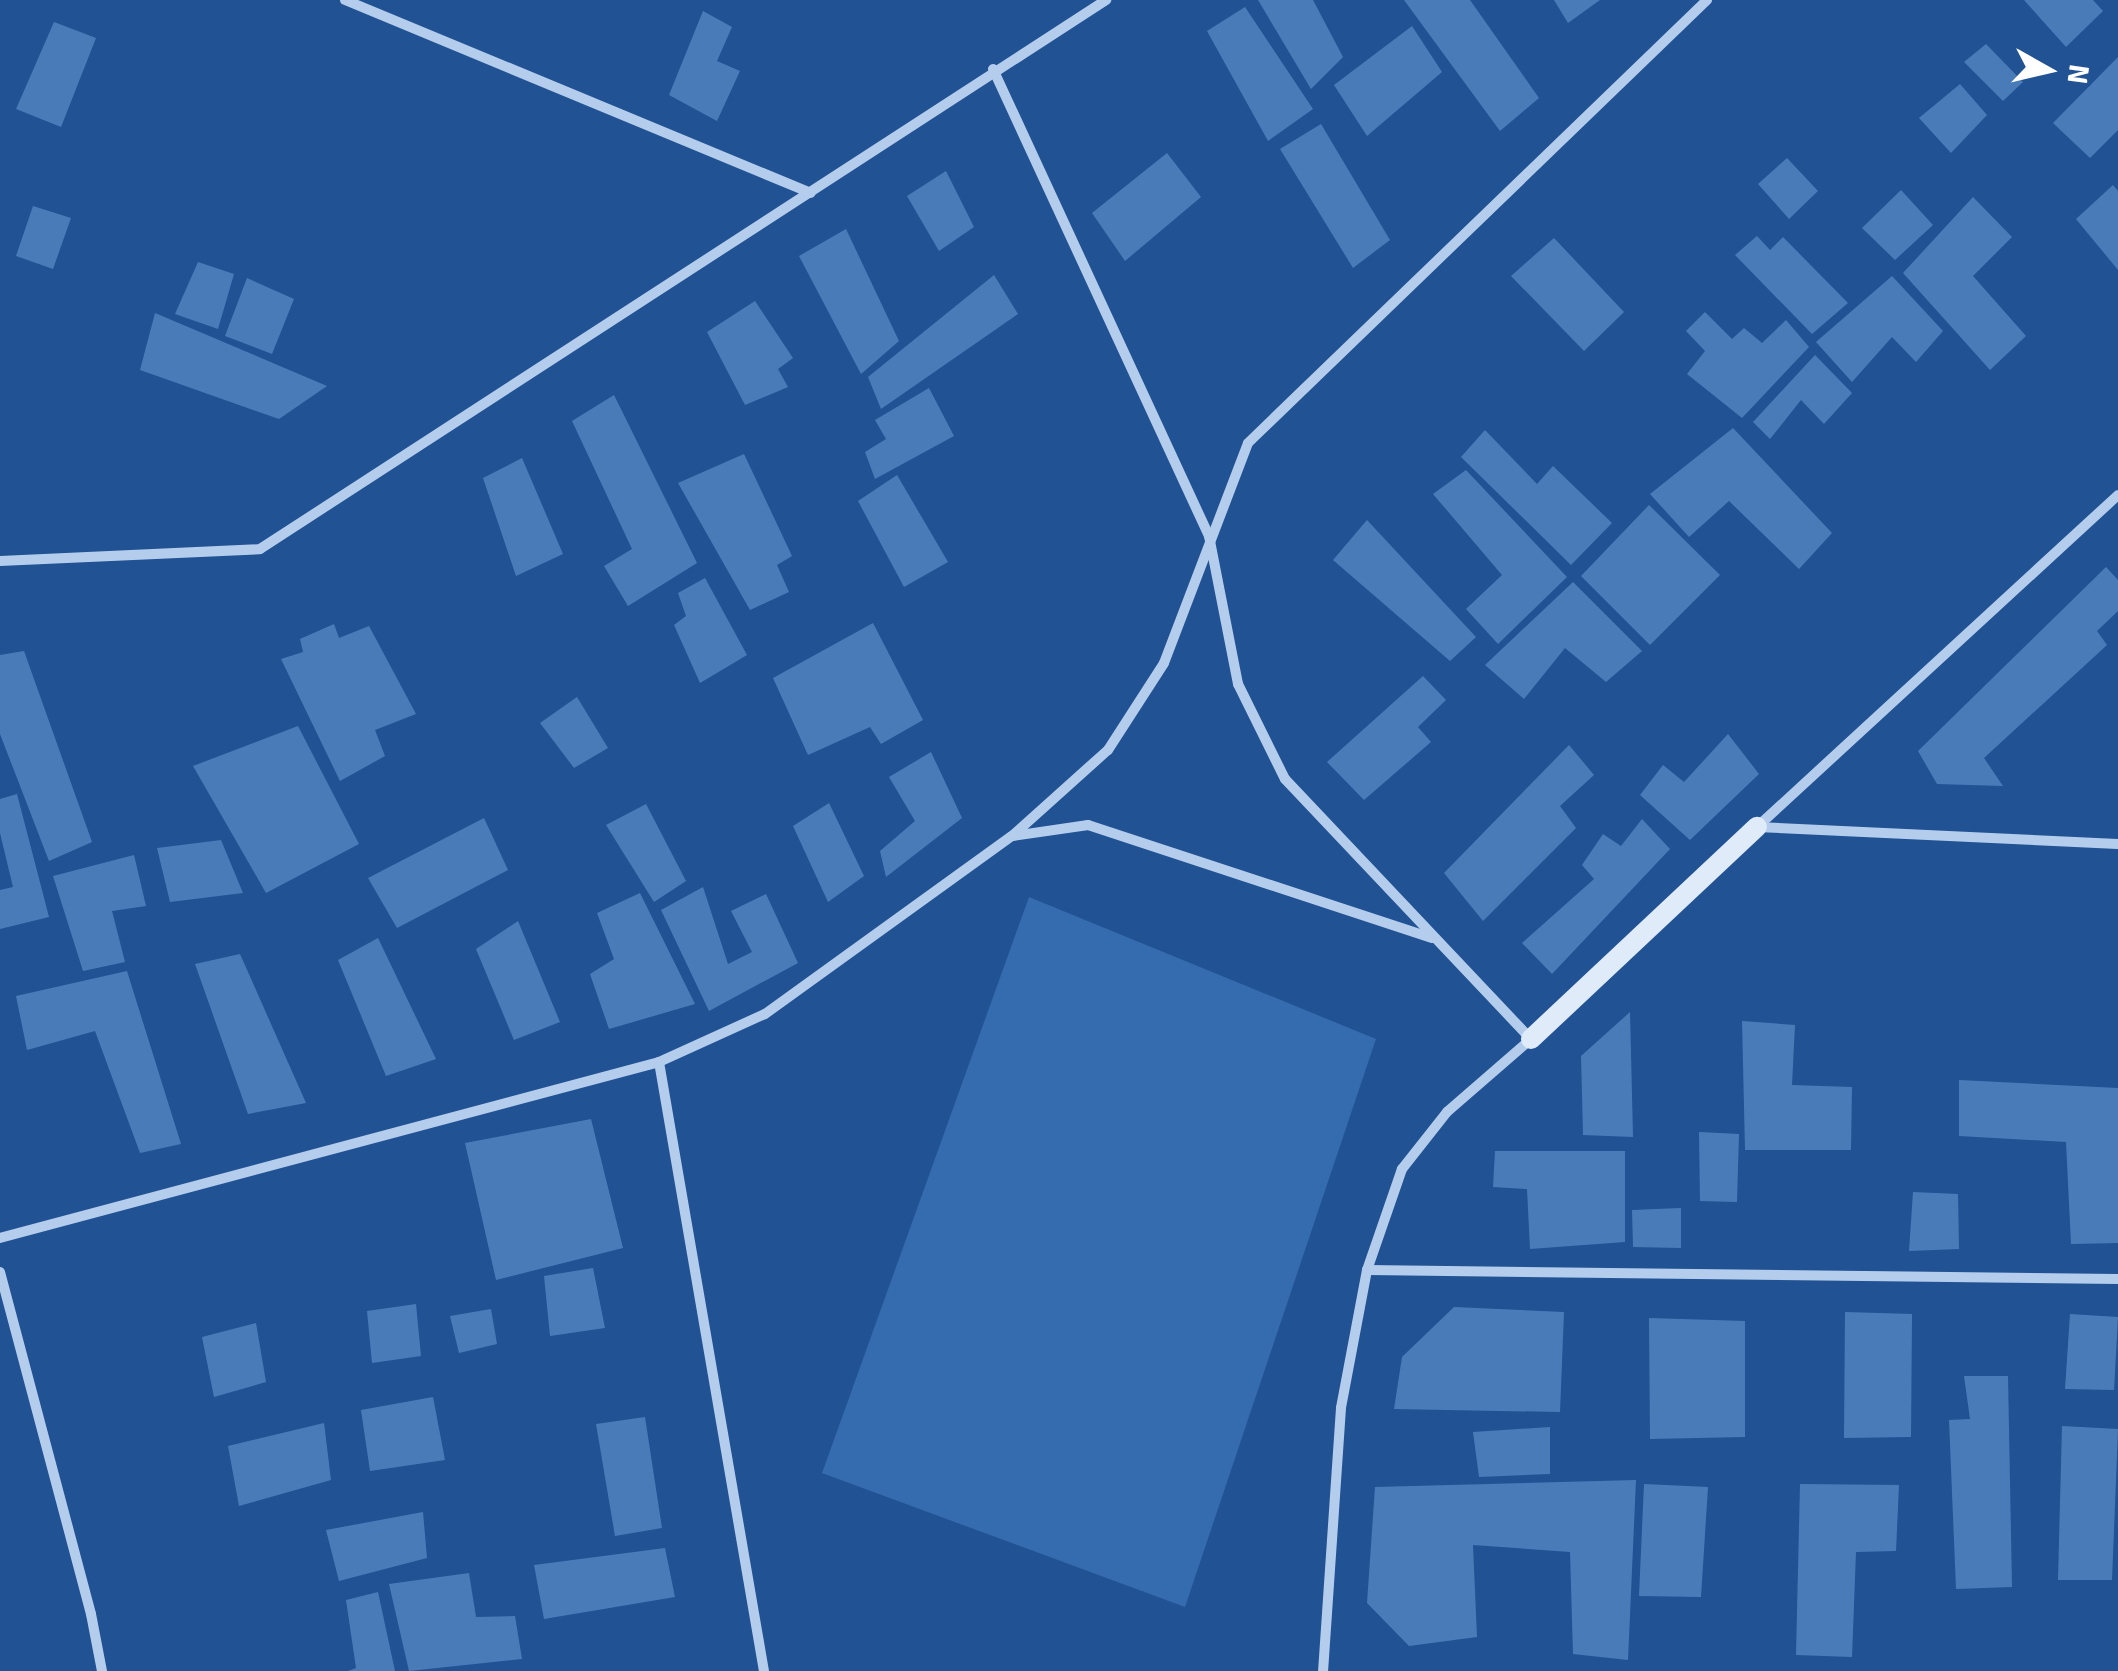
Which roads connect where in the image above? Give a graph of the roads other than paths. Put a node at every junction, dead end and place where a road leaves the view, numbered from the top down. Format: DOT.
graph roads {
  1 [pos="346,0"];
  2 [pos="1106,0"];
  3 [pos="1707,0"];
  4 [pos="993,69"];
  5 [pos="811,194"];
  6 [pos="2118,495"];
  7 [pos="1209,536"];
  8 [pos="0,561"];
  9 [pos="1757,827"];
  10 [pos="1012,836"];
  11 [pos="2118,844"];
  12 [pos="1434,938"];
  13 [pos="1531,1039"];
  14 [pos="659,1062"];
  15 [pos="0,1238"];
  16 [pos="1367,1270"];
  17 [pos="0,1272"];
  18 [pos="2118,1279"];
  19 [pos="102,1671"];
  20 [pos="764,1671"];
  21 [pos="1323,1671"];
  1 -- 5 [label="street"];
  2 -- 4 [label="street"];
  3 -- 7 [label="street"];
  4 -- 5 [label="street"];
  4 -- 7 [label="street"];
  5 -- 8 [label="street"];
  6 -- 9 [label="street"];
  7 -- 10 [label="street"];
  7 -- 12 [label="street"];
  9 -- 11 [label="street"];
  9 -- 13 [label="street"];
  10 -- 12 [label="street"];
  10 -- 14 [label="street"];
  12 -- 13 [label="street"];
  13 -- 16 [label="street"];
  14 -- 15 [label="street"];
  14 -- 20 [label="street"];
  16 -- 18 [label="street"];
  16 -- 21 [label="street"];
  17 -- 19 [label="street"];
}
